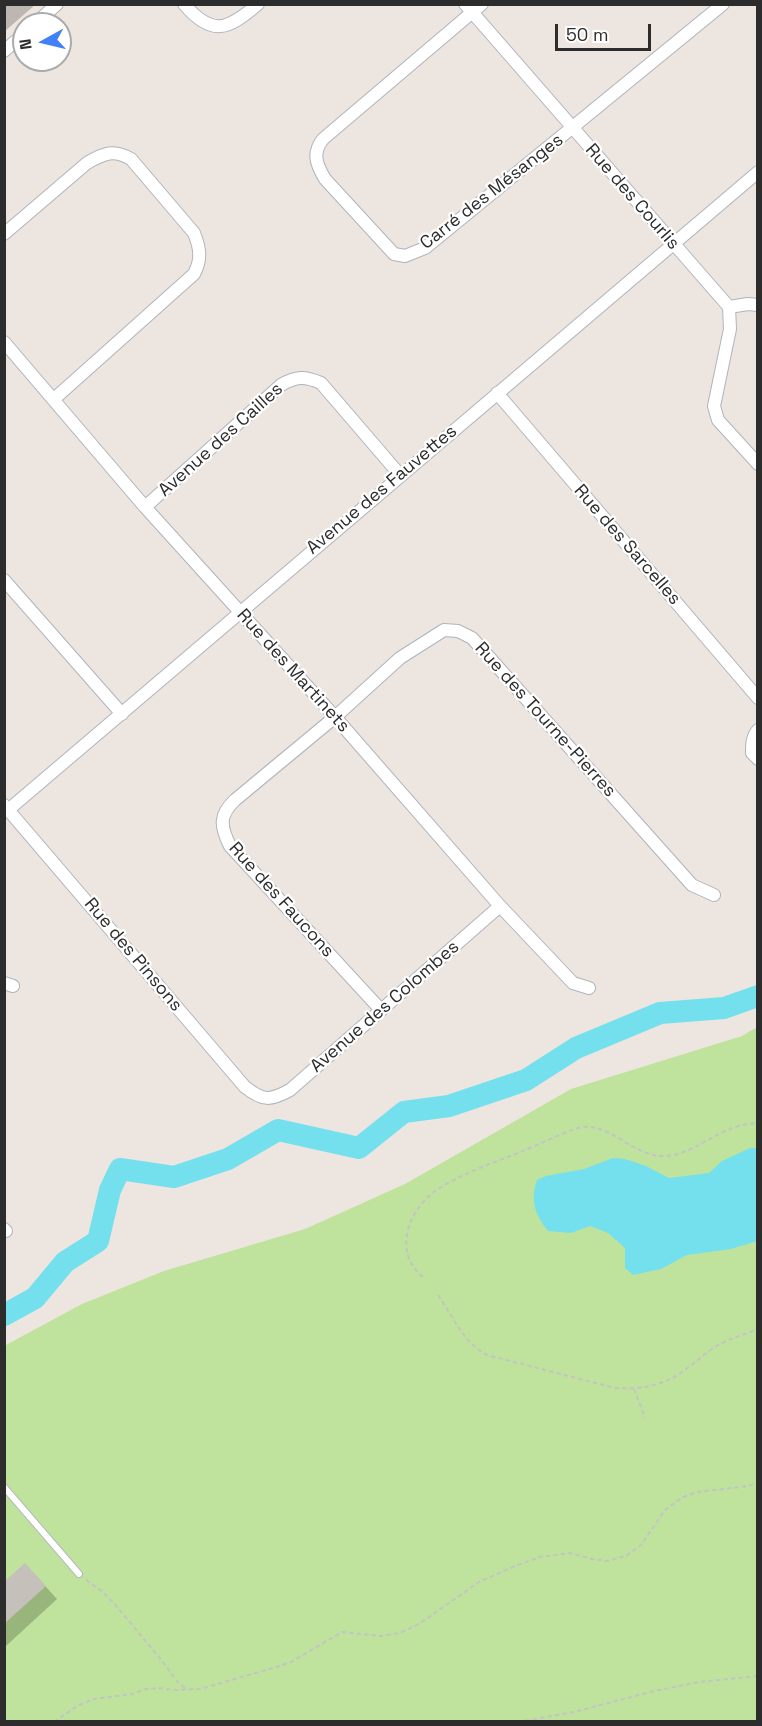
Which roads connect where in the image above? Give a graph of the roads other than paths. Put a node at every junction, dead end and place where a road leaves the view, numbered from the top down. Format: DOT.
graph roads {
  1 [pos="184,4"];
  2 [pos="258,4"];
  3 [pos="723,4"];
  4 [pos="473,7"];
  5 [pos="572,129"];
  6 [pos="758,172"];
  7 [pos="4,234"];
  8 [pos="672,244"];
  9 [pos="758,305"];
  10 [pos="729,307"];
  11 [pos="4,342"];
  12 [pos="497,393"];
  13 [pos="54,399"];
  14 [pos="758,464"];
  15 [pos="400,475"];
  16 [pos="146,507"];
  17 [pos="4,580"];
  18 [pos="240,612"];
  19 [pos="758,698"];
  20 [pos="122,714"];
  21 [pos="335,717"];
  22 [pos="758,730"];
  23 [pos="758,759"];
  24 [pos="6,807"];
  25 [pos="714,895"];
  26 [pos="500,906"];
  27 [pos="589,988"];
  28 [pos="381,1010"];
  29 [pos="266,1099"];
  30 [pos="4,1487"];
  31 [pos="79,1574"];
  1 -- 2 [label="street"];
  3 -- 5 [label="street, Carré des Mésanges"];
  4 -- 5 [label="street, Rue des Courlis"];
  4 -- 5 [label="street, Carré des Mésanges"];
  5 -- 8 [label="street, Rue des Courlis"];
  6 -- 8 [label="street, Avenue des Fauvettes"];
  7 -- 13 [label="street"];
  8 -- 10 [label="street, Rue des Courlis"];
  8 -- 12 [label="street, Avenue des Fauvettes"];
  9 -- 10 [label="street"];
  10 -- 14 [label="street"];
  11 -- 13 [label="street, Rue des Martinets"];
  12 -- 15 [label="street, Avenue des Fauvettes"];
  12 -- 19 [label="street, Rue des Sarcelles"];
  13 -- 16 [label="street, Rue des Martinets"];
  15 -- 16 [label="street, Avenue des Cailles"];
  15 -- 18 [label="street, Avenue des Fauvettes"];
  16 -- 18 [label="street, Rue des Martinets"];
  17 -- 20 [label="street"];
  18 -- 20 [label="street, Avenue des Fauvettes"];
  18 -- 21 [label="street, Rue des Martinets"];
  20 -- 24 [label="street, Avenue des Fauvettes"];
  21 -- 25 [label="street, Rue des Tourne-Pierres"];
  21 -- 26 [label="street, Rue des Martinets"];
  21 -- 28 [label="street, Rue des Faucons"];
  22 -- 23 [label="street"];
  24 -- 29 [label="street, Rue des Pinsons"];
  26 -- 27 [label="street, Rue des Martinets"];
  26 -- 28 [label="street, Avenue des Colombes"];
  28 -- 29 [label="street, Avenue des Colombes"];
  30 -- 31 [label="lane"];
}
